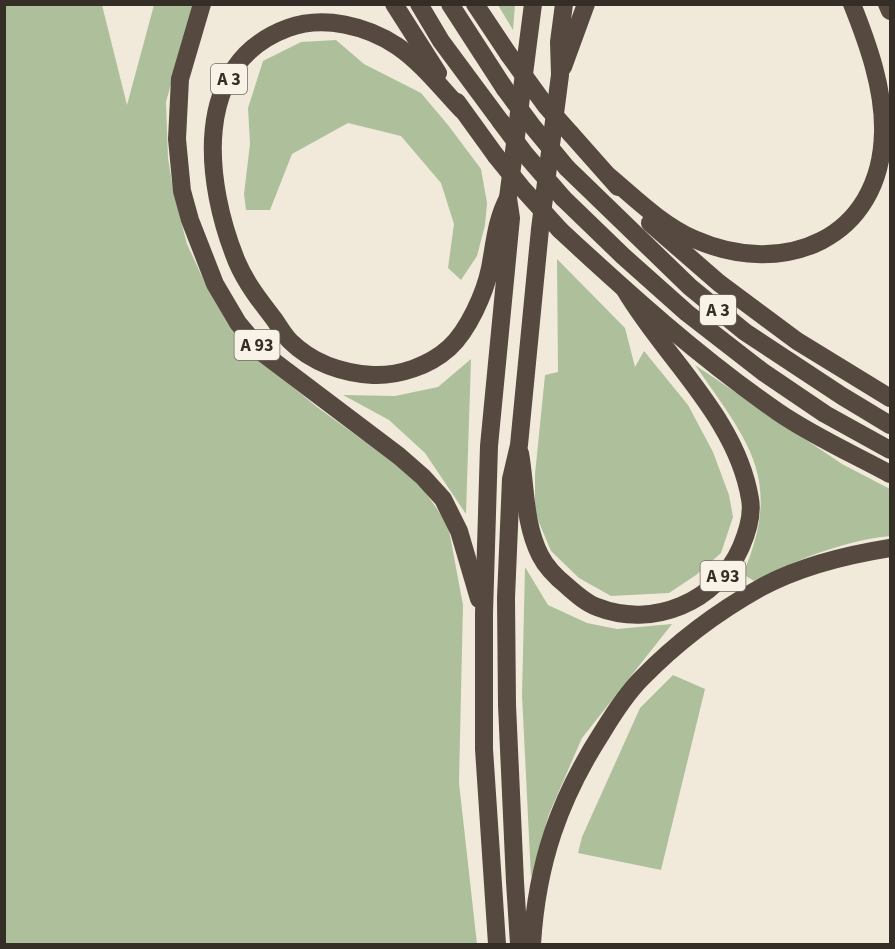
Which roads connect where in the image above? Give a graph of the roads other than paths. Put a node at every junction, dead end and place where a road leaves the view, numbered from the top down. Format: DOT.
graph roads {
  1 [pos="202,4"];
  2 [pos="394,4"];
  3 [pos="419,4"];
  4 [pos="450,4"];
  5 [pos="475,4"];
  6 [pos="533,4"];
  7 [pos="564,4"];
  8 [pos="586,4"];
  9 [pos="852,4"];
  10 [pos="887,4"];
  11 [pos="891,11"];
  12 [pos="560,75"];
  13 [pos="462,110"];
  14 [pos="610,177"];
  15 [pos="508,198"];
  16 [pos="625,290"];
  17 [pos="891,398"];
  18 [pos="891,425"];
  19 [pos="519,445"];
  20 [pos="891,450"];
  21 [pos="891,474"];
  22 [pos="891,548"];
  23 [pos="484,614"];
  24 [pos="496,945"];
  25 [pos="519,945"];
  26 [pos="532,945"];
  1 -- 23 [label="highway, A 93"];
  2 -- 13 [label="highway"];
  3 -- 20 [label="highway, A 3, bridge"];
  4 -- 18 [label="highway, A 3, bridge"];
  5 -- 14 [label="highway, bridge"];
  6 -- 15 [label="highway, A 93"];
  7 -- 12 [label="highway, A 93"];
  8 -- 12 [label="highway"];
  9 -- 14 [label="highway"];
  10 -- 11 [label="highway"];
  12 -- 19 [label="highway, A 93"];
  13 -- 15 [label="highway, A 3"];
  13 -- 16 [label="highway, bridge"];
  14 -- 17 [label="highway"];
  15 -- 23 [label="highway, A 93"];
  16 -- 19 [label="highway, A 93"];
  16 -- 21 [label="highway, A 3"];
  19 -- 25 [label="highway, A 93"];
  22 -- 26 [label="highway"];
  23 -- 24 [label="highway, A 93"];
}
